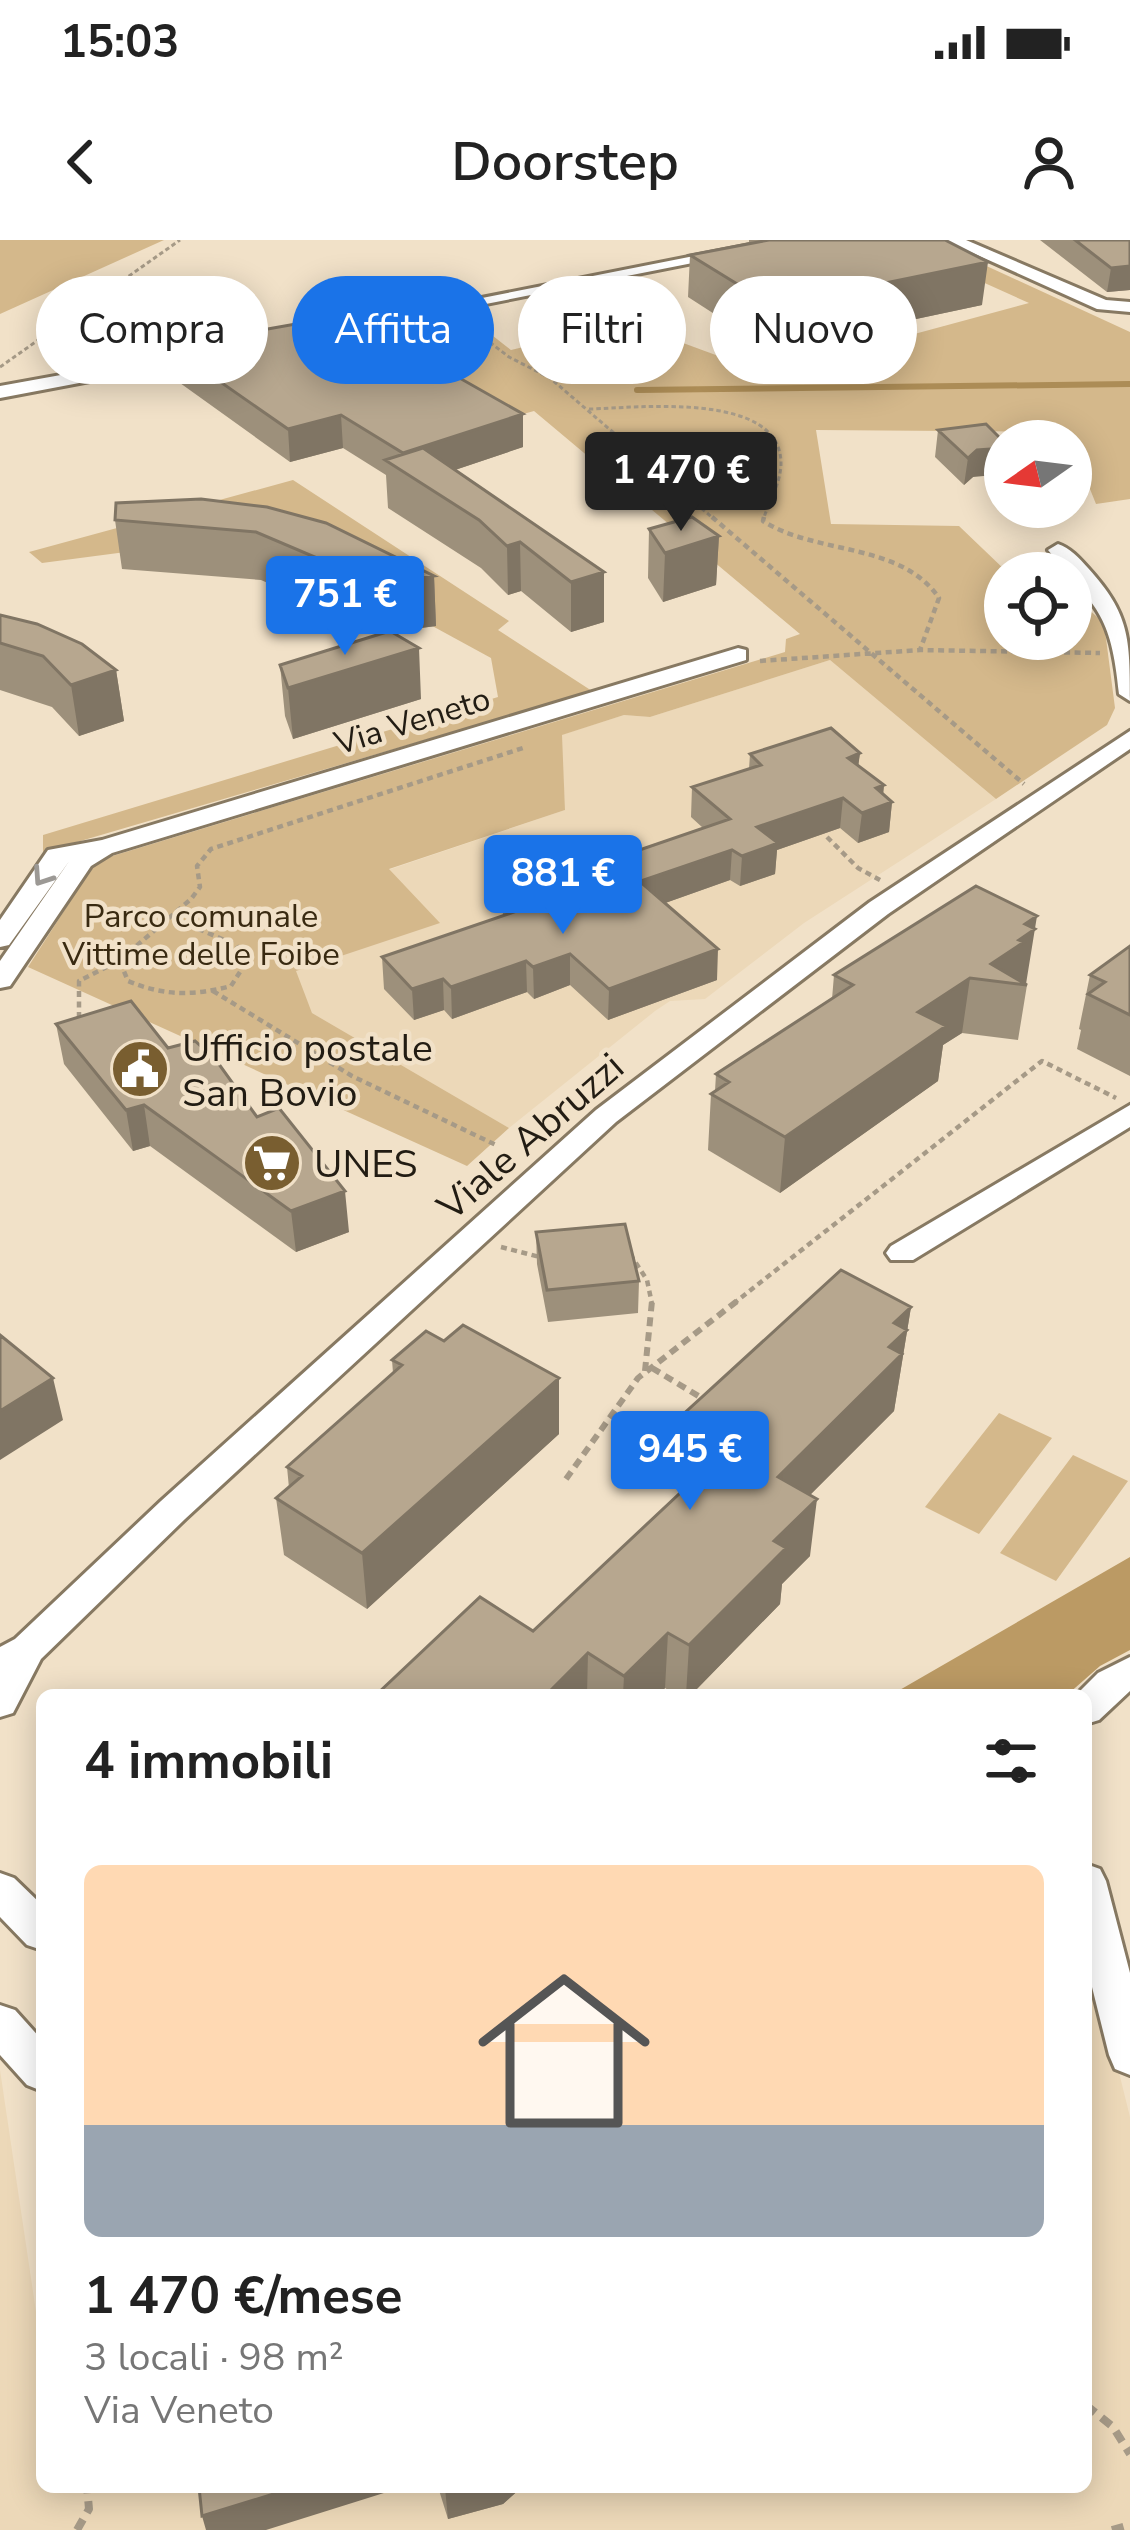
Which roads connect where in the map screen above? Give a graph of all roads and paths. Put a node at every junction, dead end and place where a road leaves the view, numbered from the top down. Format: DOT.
graph roads {
  1 [pos="179,240"];
  2 [pos="800,240"];
  3 [pos="952,240"];
  4 [pos="494,299"];
  5 [pos="1130,307"];
  6 [pos="494,346"];
  7 [pos="0,367"];
  8 [pos="41,384"];
  9 [pos="0,392"];
  10 [pos="585,409"];
  11 [pos="1058,550"];
  12 [pos="920,650"];
  13 [pos="868,652"];
  14 [pos="1108,653"];
  15 [pos="738,655"];
  16 [pos="1129,680"];
  17 [pos="1130,739"];
  18 [pos="464,769"];
  19 [pos="1044,794"];
  20 [pos="827,837"];
  21 [pos="104,847"];
  22 [pos="905,890"];
  23 [pos="173,918"];
  24 [pos="0,939"];
  25 [pos="120,960"];
  26 [pos="0,980"];
  27 [pos="213,992"];
  28 [pos="79,1018"];
  29 [pos="1130,1109"];
  30 [pos="498,1146"];
  31 [pos="483,1228"];
  32 [pos="623,1249"];
  33 [pos="902,1253"];
  34 [pos="559,1255"];
  35 [pos="652,1368"];
  36 [pos="644,1374"];
  37 [pos="707,1401"];
  38 [pos="566,1479"];
  39 [pos="14,1657"];
  40 [pos="1130,1672"];
  41 [pos="0,1702"];
  42 [pos="1092,1703"];
  43 [pos="0,1890"];
  44 [pos="1092,1905"];
  45 [pos="36,1926"];
  46 [pos="0,2024"];
  47 [pos="1130,2055"];
  48 [pos="36,2064"];
  49 [pos="1092,2410"];
  50 [pos="1130,2454"];
  51 [pos="88,2493"];
  52 [pos="1130,2525"];
  53 [pos="77,2530"];
  54 [pos="1112,2530"];
  1 -- 7 [label="path"];
  2 -- 4 [label="street"];
  3 -- 5 [label="street"];
  6 -- 10 [label="path"];
  8 -- 9 [label="street"];
  10 -- 12 [label="path"];
  10 -- 13 [label="path"];
  11 -- 16 [label="street"];
  12 -- 13 [label="path"];
  12 -- 14 [label="path"];
  13 -- 19 [label="path"];
  15 -- 21 [label="street, Via Veneto"];
  17 -- 19 [label="street, Viale Abruzzi"];
  18 -- 23 [label="path"];
  19 -- 22 [label="street, Viale Abruzzi"];
  20 -- 22 [label="path"];
  21 -- 24 [label="street, Via Veneto, one-way"];
  21 -- 26 [label="street, Via Veneto"];
  22 -- 31 [label="street, Viale Abruzzi"];
  23 -- 25 [label="path"];
  23 -- 27 [label="path"];
  25 -- 27 [label="path"];
  25 -- 28 [label="path"];
  27 -- 30 [label="path"];
  29 -- 33 [label="street"];
  29 -- 35 [label="path"];
  31 -- 34 [label="path"];
  31 -- 39 [label="street, Viale Abruzzi"];
  32 -- 36 [label="path"];
  35 -- 36 [label="path"];
  35 -- 37 [label="path"];
  36 -- 38 [label="path"];
  39 -- 41 [label="street, Viale Abruzzi"];
  40 -- 42 [label="street"];
  43 -- 45 [label="street"];
  44 -- 47 [label="street"];
  46 -- 48 [label="street"];
  49 -- 50 [label="path"];
  51 -- 53 [label="path"];
  52 -- 54 [label="path"];
}
